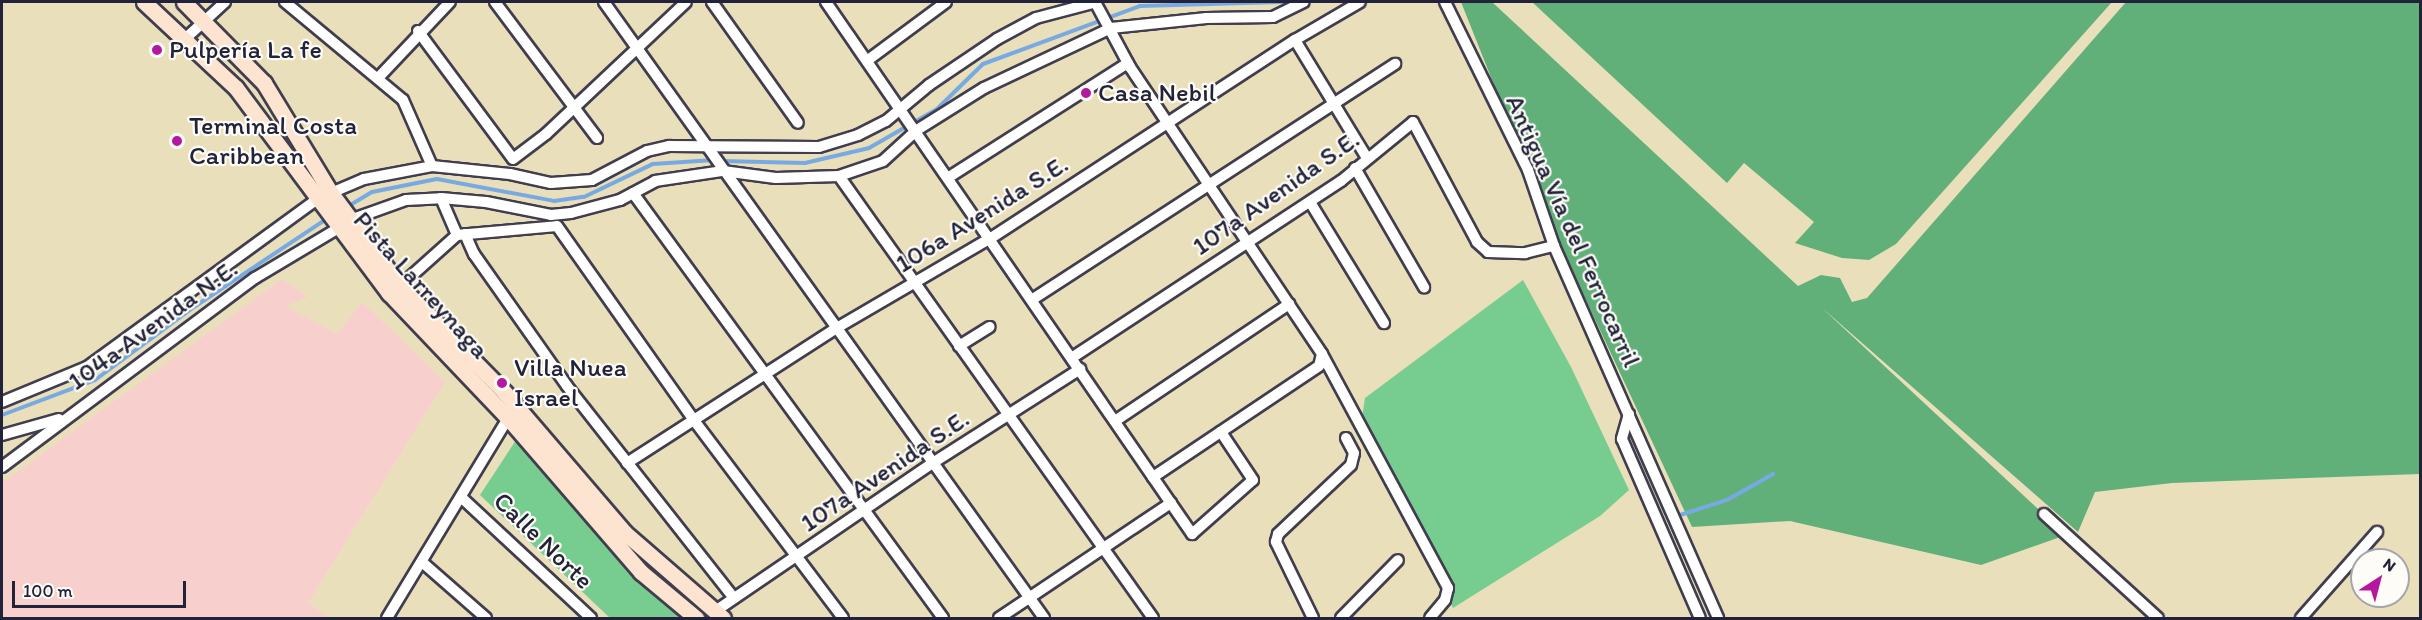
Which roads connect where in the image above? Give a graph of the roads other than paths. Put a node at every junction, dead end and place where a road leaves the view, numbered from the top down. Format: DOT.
graph roads {
  1 [pos="144,2"];
  2 [pos="184,2"];
  3 [pos="225,2"];
  4 [pos="285,2"];
  5 [pos="450,2"];
  6 [pos="495,2"];
  7 [pos="604,2"];
  8 [pos="686,2"];
  9 [pos="712,2"];
  10 [pos="826,2"];
  11 [pos="946,2"];
  12 [pos="1095,2"];
  13 [pos="1304,2"];
  14 [pos="1360,2"];
  15 [pos="1445,2"];
  16 [pos="206,21"];
  17 [pos="1111,28"];
  18 [pos="418,31"];
  19 [pos="186,38"];
  20 [pos="1295,40"];
  21 [pos="637,49"];
  22 [pos="868,60"];
  23 [pos="1128,63"];
  24 [pos="1395,64"];
  25 [pos="379,77"];
  26 [pos="1333,101"];
  27 [pos="574,107"];
  28 [pos="904,112"];
  29 [pos="798,123"];
  30 [pos="1167,123"];
  31 [pos="916,128"];
  32 [pos="597,138"];
  33 [pos="713,158"];
  34 [pos="1367,158"];
  35 [pos="432,166"];
  36 [pos="1355,168"];
  37 [pos="839,176"];
  38 [pos="949,177"];
  39 [pos="1208,183"];
  40 [pos="633,193"];
  41 [pos="332,195"];
  42 [pos="441,198"];
  43 [pos="318,202"];
  44 [pos="1310,202"];
  45 [pos="571,213"];
  46 [pos="350,219"];
  47 [pos="557,226"];
  48 [pos="336,227"];
  49 [pos="461,234"];
  50 [pos="991,238"];
  51 [pos="1248,242"];
  52 [pos="1554,246"];
  53 [pos="915,283"];
  54 [pos="400,286"];
  55 [pos="1424,287"];
  56 [pos="1033,299"];
  57 [pos="1289,304"];
  58 [pos="1384,323"];
  59 [pos="990,327"];
  60 [pos="835,329"];
  61 [pos="959,346"];
  62 [pos="1322,354"];
  63 [pos="1073,357"];
  64 [pos="1080,369"];
  65 [pos="762,375"];
  66 [pos="2,402"];
  67 [pos="1629,414"];
  68 [pos="65,417"];
  69 [pos="1008,417"];
  70 [pos="508,418"];
  71 [pos="693,419"];
  72 [pos="1115,421"];
  73 [pos="1221,432"];
  74 [pos="2,435"];
  75 [pos="1346,438"];
  76 [pos="627,463"];
  77 [pos="931,464"];
  78 [pos="2,467"];
  79 [pos="1153,477"];
  80 [pos="462,498"];
  81 [pos="1171,503"];
  82 [pos="863,511"];
  83 [pos="2044,514"];
  84 [pos="2377,532"];
  85 [pos="1101,549"];
  86 [pos="796,558"];
  87 [pos="1398,560"];
  88 [pos="422,562"];
  89 [pos="734,598"];
  90 [pos="1029,598"];
  91 [pos="718,615"];
  92 [pos="387,618"];
  93 [pos="486,618"];
  94 [pos="591,618"];
  95 [pos="696,618"];
  96 [pos="843,618"];
  97 [pos="943,618"];
  98 [pos="999,618"];
  99 [pos="1044,618"];
  100 [pos="1154,618"];
  101 [pos="1313,618"];
  102 [pos="1341,618"];
  103 [pos="1430,618"];
  104 [pos="1700,618"];
  105 [pos="1718,618"];
  106 [pos="2158,618"];
  107 [pos="2301,618"];
  1 -- 19 [label="main road, Pista Larreynaga"];
  2 -- 16 [label="main road, Pista Larreynaga"];
  3 -- 16 [label="street"];
  4 -- 25 [label="street"];
  5 -- 18 [label="street"];
  6 -- 27 [label="street"];
  7 -- 21 [label="street"];
  8 -- 21 [label="street"];
  9 -- 29 [label="street"];
  10 -- 22 [label="street"];
  11 -- 22 [label="street"];
  12 -- 17 [label="street"];
  12 -- 28 [label="street"];
  13 -- 17 [label="street"];
  14 -- 20 [label="street, 106a Avenida S.E."];
  15 -- 52 [label="street, Antigua Vía del Ferrocarril"];
  16 -- 19 [label="street"];
  16 -- 41 [label="main road, Pista Larreynaga"];
  17 -- 23 [label="street"];
  17 -- 31 [label="street"];
  18 -- 25 [label="street"];
  18 -- 27 [label="street"];
  19 -- 43 [label="main road, Pista Larreynaga"];
  20 -- 26 [label="street"];
  20 -- 30 [label="street, 106a Avenida S.E."];
  21 -- 27 [label="street"];
  21 -- 33 [label="street"];
  22 -- 28 [label="street"];
  23 -- 30 [label="street"];
  23 -- 38 [label="street"];
  24 -- 26 [label="street"];
  25 -- 35 [label="street"];
  26 -- 34 [label="street"];
  26 -- 39 [label="street"];
  27 -- 32 [label="street"];
  28 -- 31 [label="street"];
  28 -- 33 [label="street"];
  30 -- 39 [label="street"];
  30 -- 50 [label="street, 106a Avenida S.E."];
  31 -- 37 [label="street"];
  31 -- 38 [label="street"];
  33 -- 35 [label="street"];
  33 -- 37 [label="street"];
  33 -- 40 [label="street"];
  33 -- 60 [label="street"];
  34 -- 36 [label="street, 107a Avenida S.E."];
  34 -- 52 [label="street, 107a Avenida S.E."];
  35 -- 41 [label="street"];
  36 -- 44 [label="street, 107a Avenida S.E."];
  36 -- 55 [label="street"];
  37 -- 53 [label="street"];
  38 -- 50 [label="street"];
  39 -- 51 [label="street"];
  39 -- 56 [label="street"];
  40 -- 45 [label="street"];
  40 -- 65 [label="street"];
  41 -- 46 [label="main road, Pista Larreynaga"];
  42 -- 45 [label="street"];
  42 -- 46 [label="street"];
  42 -- 49 [label="street"];
  43 -- 48 [label="main road, Pista Larreynaga"];
  43 -- 66 [label="street"];
  44 -- 51 [label="street, 107a Avenida S.E."];
  44 -- 58 [label="street"];
  45 -- 47 [label="street"];
  46 -- 54 [label="main road, Pista Larreynaga"];
  47 -- 49 [label="street"];
  47 -- 71 [label="street"];
  48 -- 68 [label="street, 104a Avenida N.E."];
  48 -- 70 [label="main road, Pista Larreynaga"];
  49 -- 54 [label="street"];
  49 -- 76 [label="street"];
  50 -- 53 [label="street, 106a Avenida S.E."];
  50 -- 56 [label="street"];
  51 -- 57 [label="street"];
  51 -- 63 [label="street, 107a Avenida S.E."];
  52 -- 67 [label="street, Antigua Vía del Ferrocarril"];
  53 -- 60 [label="street, 106a Avenida S.E."];
  53 -- 61 [label="street"];
  54 -- 91 [label="main road, Pista Larreynaga"];
  56 -- 63 [label="street"];
  57 -- 62 [label="street"];
  57 -- 72 [label="street"];
  59 -- 61 [label="street"];
  60 -- 65 [label="street, 106a Avenida S.E."];
  60 -- 77 [label="street"];
  61 -- 69 [label="street"];
  62 -- 73 [label="street"];
  62 -- 103 [label="street"];
  63 -- 64 [label="street"];
  64 -- 69 [label="street, 107a Avenida S.E."];
  64 -- 72 [label="street"];
  65 -- 71 [label="street, 106a Avenida S.E."];
  65 -- 82 [label="street"];
  67 -- 104 [label="street"];
  67 -- 105 [label="street, Antigua Vía del Ferrocarril"];
  68 -- 74 [label="street"];
  68 -- 78 [label="street, 104a Avenida N.E."];
  69 -- 77 [label="street, 107a Avenida S.E."];
  69 -- 85 [label="street"];
  70 -- 80 [label="street"];
  70 -- 95 [label="main road, Pista Larreynaga"];
  71 -- 76 [label="street, 106a Avenida S.E."];
  71 -- 86 [label="street"];
  72 -- 79 [label="street"];
  73 -- 79 [label="street"];
  73 -- 81 [label="street"];
  75 -- 101 [label="street"];
  76 -- 89 [label="street"];
  77 -- 82 [label="street, 107a Avenida S.E."];
  77 -- 90 [label="street"];
  79 -- 81 [label="street"];
  80 -- 88 [label="street"];
  80 -- 94 [label="street, Calle Norte"];
  81 -- 85 [label="street"];
  82 -- 86 [label="street, 107a Avenida S.E."];
  82 -- 97 [label="street"];
  83 -- 106 [label="street"];
  84 -- 107 [label="street"];
  85 -- 90 [label="street"];
  85 -- 100 [label="street"];
  86 -- 89 [label="street, 107a Avenida S.E."];
  86 -- 96 [label="street"];
  87 -- 102 [label="street"];
  88 -- 92 [label="street"];
  88 -- 93 [label="street"];
  89 -- 91 [label="street, 107a Avenida S.E."];
  90 -- 98 [label="street"];
  90 -- 99 [label="street"];
}
